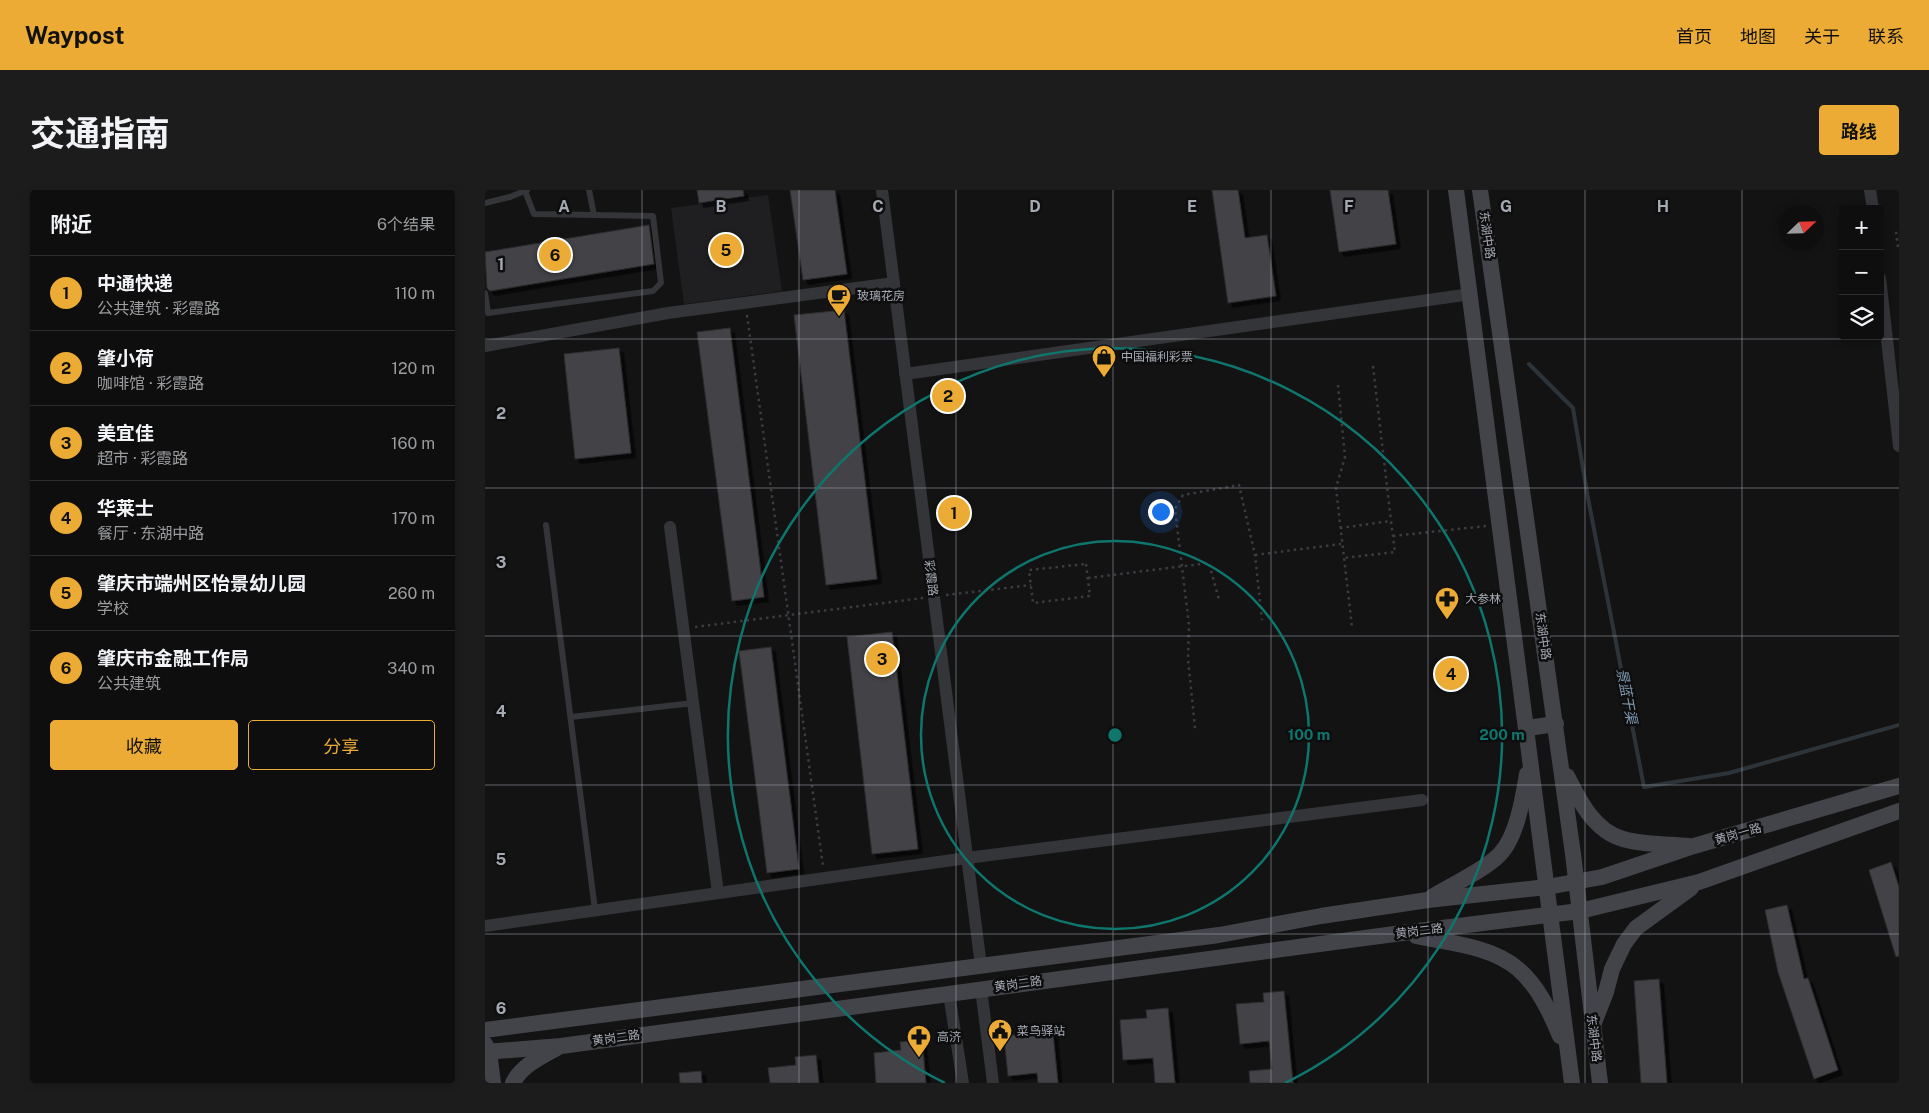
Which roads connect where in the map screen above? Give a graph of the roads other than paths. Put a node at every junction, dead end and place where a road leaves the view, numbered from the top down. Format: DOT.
graph roads {
  1 [pos="589,190"];
  2 [pos="882,190"];
  3 [pos="1456,190"];
  4 [pos="1480,190"];
  5 [pos="1870,190"];
  6 [pos="526,191"];
  7 [pos="485,203"];
  8 [pos="1872,205"];
  9 [pos="594,215"];
  10 [pos="894,283"];
  11 [pos="485,293"];
  12 [pos="1471,294"];
  13 [pos="1882,295"];
  14 [pos="485,346"];
  15 [pos="905,374"];
  16 [pos="1899,446"];
  17 [pos="546,525"];
  18 [pos="670,527"];
  19 [pos="693,704"];
  20 [pos="571,717"];
  21 [pos="1556,724"];
  22 [pos="1527,728"];
  23 [pos="1531,758"];
  24 [pos="1561,763"];
  25 [pos="1899,786"];
  26 [pos="1422,800"];
  27 [pos="1899,811"];
  28 [pos="1694,846"];
  29 [pos="967,858"];
  30 [pos="1577,882"];
  31 [pos="1699,882"];
  32 [pos="1547,887"];
  33 [pos="718,893"];
  34 [pos="1428,900"];
  35 [pos="595,910"];
  36 [pos="1580,911"];
  37 [pos="1550,915"];
  38 [pos="485,926"];
  39 [pos="1402,933"];
  40 [pos="981,966"];
  41 [pos="981,989"];
  42 [pos="949,994"];
  43 [pos="670,1006"];
  44 [pos="1592,1027"];
  45 [pos="485,1030"];
  46 [pos="673,1031"];
  47 [pos="561,1046"];
  48 [pos="486,1049"];
  49 [pos="1568,1056"];
  50 [pos="1599,1080"];
  51 [pos="1572,1082"];
  52 [pos="493,1083"];
  53 [pos="513,1083"];
  54 [pos="963,1083"];
  55 [pos="993,1083"];
  1 -- 9 [label="lane"];
  2 -- 10 [label="street, 彩霞路"];
  3 -- 12 [label="main road, 东湖中路"];
  4 -- 21 [label="main road, 东湖中路"];
  5 -- 8 [label="street"];
  6 -- 7 [label="lane"];
  6 -- 9 [label="lane"];
  9 -- 11 [label="lane"];
  10 -- 14 [label="street"];
  10 -- 15 [label="street, 彩霞路"];
  12 -- 15 [label="street"];
  12 -- 22 [label="main road, 东湖中路"];
  13 -- 16 [label="street"];
  15 -- 29 [label="street, 彩霞路"];
  17 -- 20 [label="lane"];
  18 -- 19 [label="street"];
  19 -- 20 [label="lane"];
  19 -- 33 [label="street"];
  20 -- 35 [label="lane"];
  21 -- 22 [label="main road"];
  21 -- 24 [label="main road, 东湖中路"];
  22 -- 23 [label="main road, 东湖中路"];
  23 -- 32 [label="main road, 东湖中路"];
  23 -- 34 [label="main road"];
  24 -- 28 [label="main road"];
  24 -- 30 [label="main road, 东湖中路"];
  25 -- 28 [label="main road, 黄岗一路"];
  26 -- 29 [label="street"];
  27 -- 31 [label="main road"];
  28 -- 30 [label="main road, 黄岗一路"];
  29 -- 33 [label="street"];
  29 -- 40 [label="street, 彩霞路"];
  30 -- 32 [label="main road, 黄岗一路"];
  30 -- 36 [label="main road, 东湖中路"];
  31 -- 36 [label="main road"];
  31 -- 44 [label="main road"];
  32 -- 34 [label="main road, 黄岗二路"];
  32 -- 37 [label="main road, 东湖中路"];
  33 -- 35 [label="street"];
  34 -- 40 [label="main road, 黄岗二路"];
  35 -- 38 [label="street"];
  36 -- 37 [label="main road, 黄岗二路"];
  36 -- 44 [label="main road, 东湖中路"];
  37 -- 39 [label="main road, 黄岗二路"];
  37 -- 49 [label="main road, 东湖中路"];
  39 -- 41 [label="main road, 黄岗二路"];
  39 -- 49 [label="main road"];
  40 -- 43 [label="main road, 黄岗二路"];
  41 -- 42 [label="main road, 黄岗二路"];
  41 -- 55 [label="street"];
  42 -- 46 [label="main road, 黄岗二路"];
  42 -- 54 [label="street"];
  43 -- 45 [label="main road, 黄岗二路"];
  43 -- 46 [label="main road"];
  44 -- 50 [label="main road, 东湖中路"];
  46 -- 47 [label="main road, 黄岗二路"];
  47 -- 48 [label="main road, 黄岗二路"];
  47 -- 53 [label="main road"];
  48 -- 52 [label="main road"];
  49 -- 51 [label="main road, 东湖中路"];
  50 -- 51 [label="main road"];
}
